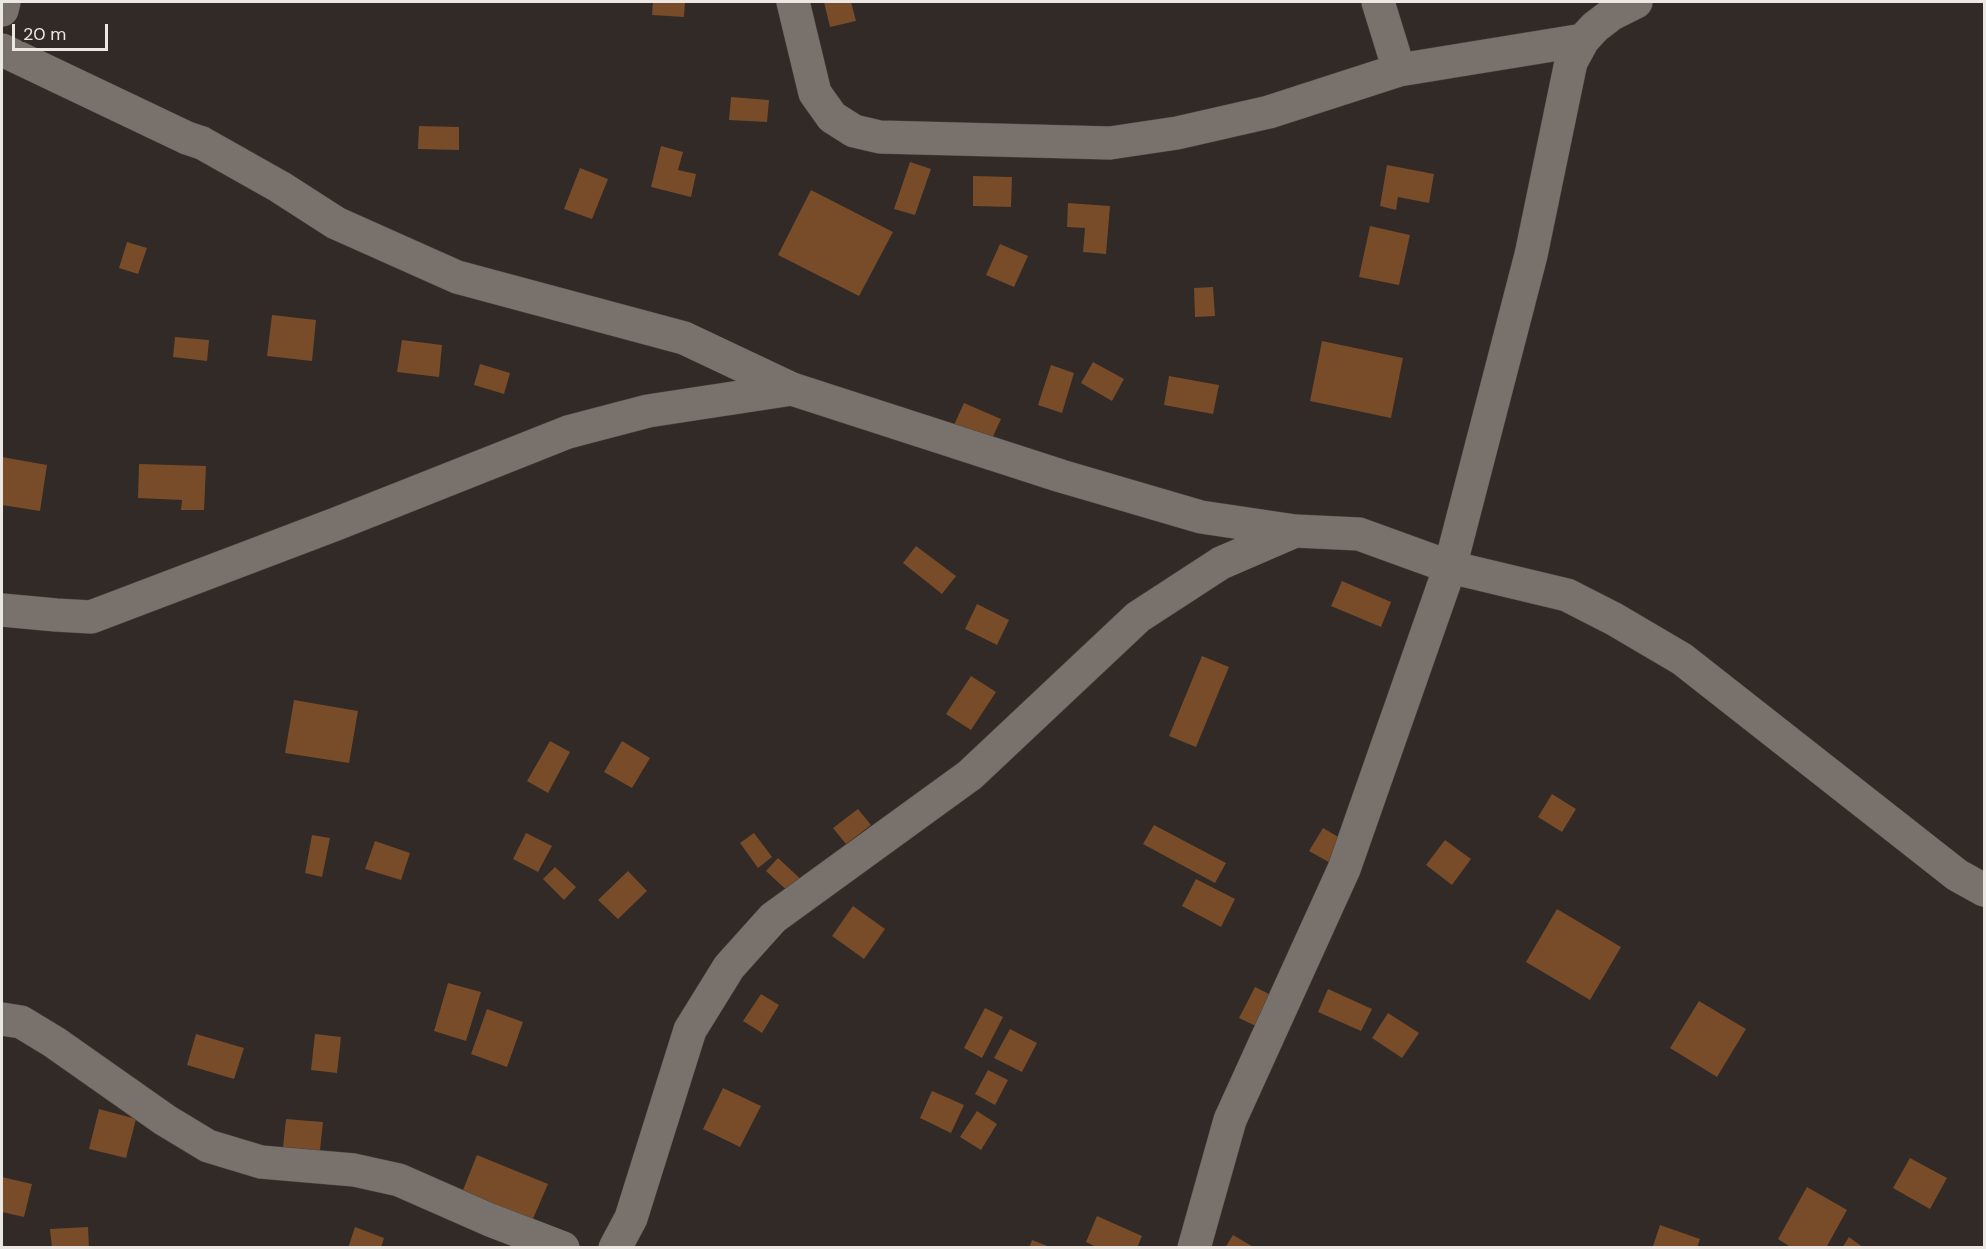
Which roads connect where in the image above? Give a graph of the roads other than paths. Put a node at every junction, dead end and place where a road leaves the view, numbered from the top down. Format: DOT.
graph roads {
  1 [pos="4,2"];
  2 [pos="793,2"];
  3 [pos="1378,2"];
  4 [pos="1636,2"];
  5 [pos="2,10"];
  6 [pos="1583,40"];
  7 [pos="2,50"];
  8 [pos="1399,70"];
  9 [pos="792,389"];
  10 [pos="1295,531"];
  11 [pos="1450,567"];
  12 [pos="2,610"];
  13 [pos="1984,890"];
  14 [pos="2,1019"];
  15 [pos="563,1248"];
  16 [pos="615,1248"];
  17 [pos="1194,1248"];
  1 -- 5 [label="street"];
  2 -- 8 [label="street"];
  3 -- 8 [label="street"];
  4 -- 6 [label="street"];
  6 -- 8 [label="street"];
  6 -- 11 [label="street"];
  7 -- 9 [label="street"];
  9 -- 10 [label="street"];
  9 -- 12 [label="street"];
  10 -- 11 [label="street"];
  10 -- 16 [label="street"];
  11 -- 13 [label="street"];
  11 -- 17 [label="street"];
  14 -- 15 [label="street"];
}
